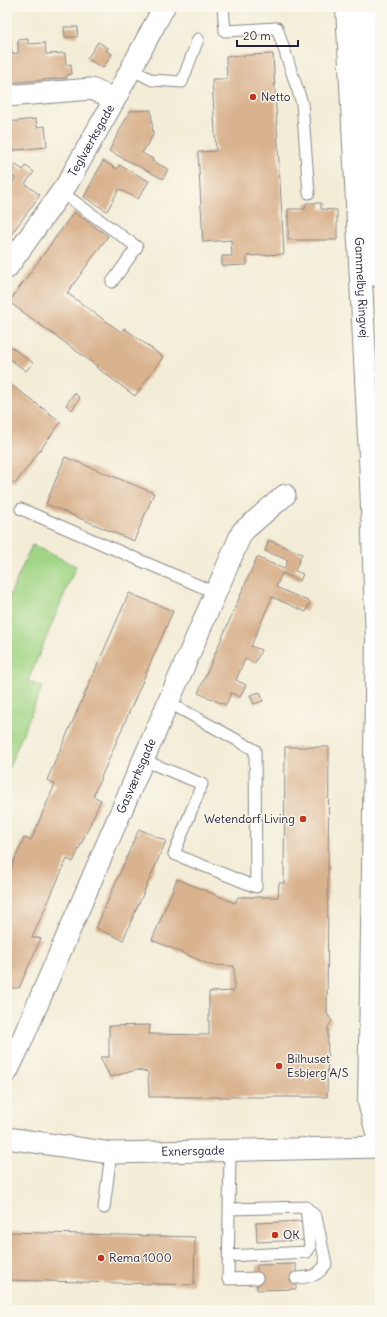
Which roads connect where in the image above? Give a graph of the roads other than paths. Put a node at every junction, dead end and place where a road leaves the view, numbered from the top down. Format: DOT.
graph roads {
  1 [pos="164,7"];
  2 [pos="223,7"];
  3 [pos="347,7"];
  4 [pos="368,7"];
  5 [pos="198,39"];
  6 [pos="131,69"];
  7 [pos="7,96"];
  8 [pos="115,99"];
  9 [pos="61,192"];
  10 [pos="309,194"];
  11 [pos="7,268"];
  12 [pos="380,277"];
  13 [pos="112,282"];
  14 [pos="285,495"];
  15 [pos="21,509"];
  16 [pos="216,592"];
  17 [pos="168,702"];
  18 [pos="143,760"];
  19 [pos="13,1044"];
  20 [pos="7,1072"];
  21 [pos="7,1138"];
  22 [pos="380,1144"];
  23 [pos="380,1147"];
  24 [pos="230,1151"];
  25 [pos="111,1153"];
  26 [pos="306,1207"];
  27 [pos="104,1208"];
  28 [pos="229,1210"];
  29 [pos="229,1256"];
  30 [pos="257,1278"];
  31 [pos="296,1278"];
  1 -- 6 [label="street, Teglværksgade"];
  2 -- 10 [label="lane"];
  3 -- 22 [label="street, Gammelby Ringvej"];
  4 -- 12 [label="street, Gammelby Ringvej"];
  5 -- 6 [label="lane"];
  6 -- 8 [label="street, Teglværksgade"];
  7 -- 8 [label="street"];
  8 -- 9 [label="street, Teglværksgade"];
  9 -- 11 [label="street, Teglværksgade"];
  9 -- 13 [label="lane"];
  14 -- 16 [label="street, Gasværksgade"];
  15 -- 16 [label="lane"];
  16 -- 17 [label="street, Gasværksgade"];
  17 -- 18 [label="street, Gasværksgade"];
  17 -- 18 [label="lane"];
  18 -- 19 [label="street, Gasværksgade"];
  19 -- 20 [label="street, Gasværksgade"];
  21 -- 25 [label="street, Exnersgade"];
  23 -- 24 [label="street, Exnersgade"];
  24 -- 25 [label="street, Exnersgade"];
  24 -- 28 [label="lane"];
  25 -- 27 [label="lane"];
  26 -- 28 [label="lane"];
  26 -- 29 [label="lane"];
  26 -- 31 [label="lane"];
  28 -- 29 [label="lane"];
  29 -- 30 [label="lane"];
}
